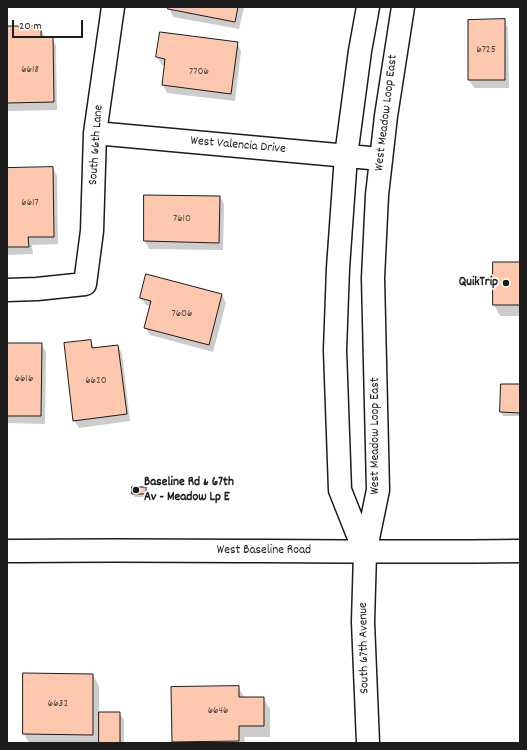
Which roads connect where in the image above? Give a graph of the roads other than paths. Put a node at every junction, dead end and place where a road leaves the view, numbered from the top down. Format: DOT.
graph roads {
  1 [pos="114,7"];
  2 [pos="368,7"];
  3 [pos="403,7"];
  4 [pos="95,134"];
  5 [pos="346,156"];
  6 [pos="381,159"];
  7 [pos="7,290"];
  8 [pos="7,551"];
  9 [pos="520,551"];
  10 [pos="365,553"];
  11 [pos="368,743"];
  1 -- 4 [label="street, South 66th Lane"];
  2 -- 5 [label="street"];
  3 -- 6 [label="street, West Meadow Loop East"];
  4 -- 5 [label="street, West Valencia Drive"];
  4 -- 7 [label="street, South 66th Lane"];
  5 -- 6 [label="street, West Valencia Drive"];
  5 -- 10 [label="street"];
  6 -- 10 [label="street, West Meadow Loop East"];
  8 -- 10 [label="street, West Baseline Road"];
  9 -- 10 [label="street, West Baseline Road"];
  10 -- 11 [label="street, South 67th Avenue"];
}
